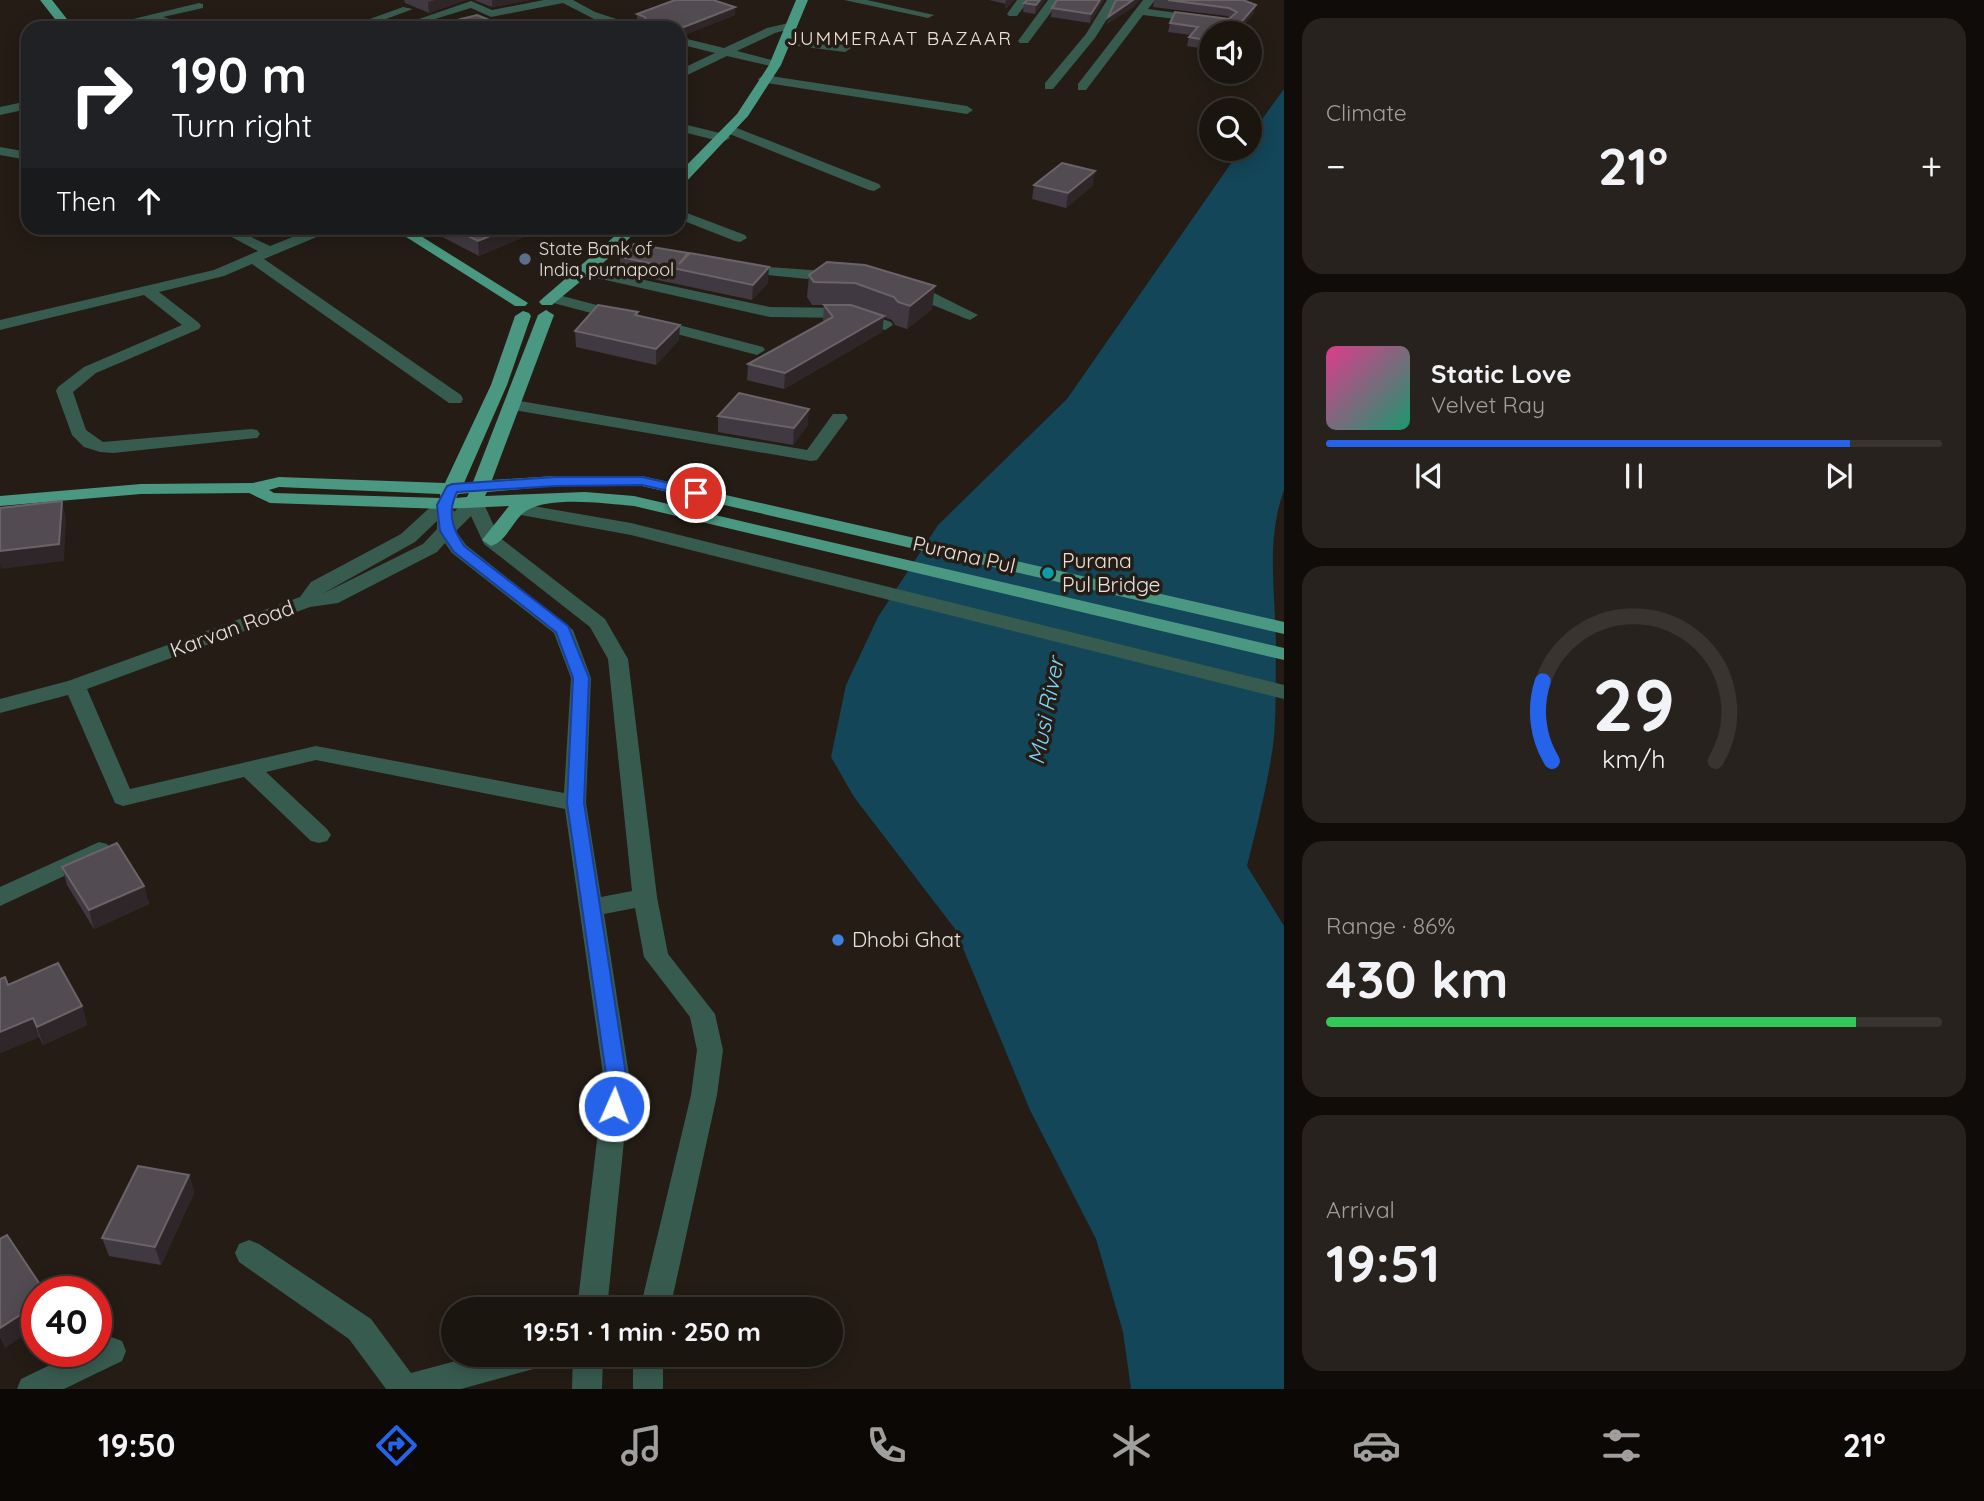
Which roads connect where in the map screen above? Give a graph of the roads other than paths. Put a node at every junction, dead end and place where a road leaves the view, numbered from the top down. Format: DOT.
graph roads {
  1 [pos="46,0"];
  2 [pos="394,0"];
  3 [pos="564,0"];
  4 [pos="802,0"];
  5 [pos="850,0"];
  6 [pos="1023,0"];
  7 [pos="1054,0"];
  8 [pos="1113,0"];
  9 [pos="1149,0"];
  10 [pos="199,6"];
  11 [pos="407,9"];
  12 [pos="1140,11"];
  13 [pos="1013,14"];
  14 [pos="928,15"];
  15 [pos="149,18"];
  16 [pos="422,20"];
  17 [pos="62,21"];
  18 [pos="135,21"];
  19 [pos="163,21"];
  20 [pos="372,21"];
  21 [pos="615,21"];
  22 [pos="1214,21"];
  23 [pos="793,25"];
  24 [pos="785,41"];
  25 [pos="1024,41"];
  26 [pos="686,42"];
  27 [pos="845,48"];
  28 [pos="726,53"];
  29 [pos="775,65"];
  30 [pos="686,72"];
  31 [pos="764,79"];
  32 [pos="1049,86"];
  33 [pos="1082,87"];
  34 [pos="21,106"];
  35 [pos="967,110"];
  36 [pos="0,111"];
  37 [pos="686,128"];
  38 [pos="727,134"];
  39 [pos="0,151"];
  40 [pos="21,155"];
  41 [pos="686,174"];
  42 [pos="874,187"];
  43 [pos="686,217"];
  44 [pos="236,235"];
  45 [pos="309,235"];
  46 [pos="410,235"];
  47 [pos="625,235"];
  48 [pos="740,238"];
  49 [pos="611,249"];
  50 [pos="269,251"];
  51 [pos="667,257"];
  52 [pos="253,258"];
  53 [pos="722,266"];
  54 [pos="584,271"];
  55 [pos="852,279"];
  56 [pos="898,286"];
  57 [pos="147,290"];
  58 [pos="548,305"];
  59 [pos="521,309"];
  60 [pos="970,315"];
  61 [pos="0,325"];
  62 [pos="885,325"];
  63 [pos="757,350"];
  64 [pos="455,399"];
  65 [pos="514,405"];
  66 [pos="839,418"];
  67 [pos="251,434"];
  68 [pos="477,495"];
  69 [pos="448,497"];
  70 [pos="536,499"];
  71 [pos="0,501"];
  72 [pos="516,509"];
  73 [pos="447,531"];
  74 [pos="491,540"];
  75 [pos="307,601"];
  76 [pos="1284,628"];
  77 [pos="1284,654"];
  78 [pos="75,686"];
  79 [pos="1284,692"];
  80 [pos="0,706"];
  81 [pos="248,768"];
  82 [pos="575,803"];
  83 [pos="319,835"];
  84 [pos="99,850"];
  85 [pos="0,897"];
  86 [pos="645,897"];
  87 [pos="591,908"];
  88 [pos="249,1253"];
  89 [pos="593,1297"];
  90 [pos="657,1297"];
  91 [pos="78,1367"];
  92 [pos="488,1367"];
  93 [pos="588,1367"];
  94 [pos="648,1367"];
  95 [pos="32,1389"];
  96 [pos="406,1389"];
  97 [pos="587,1389"];
  98 [pos="648,1389"];
  1 -- 17 [label="main road"];
  2 -- 11 [label="street"];
  3 -- 16 [label="street"];
  3 -- 21 [label="street"];
  4 -- 23 [label="main road"];
  5 -- 14 [label="street"];
  6 -- 13 [label="street"];
  7 -- 25 [label="street"];
  8 -- 32 [label="street"];
  9 -- 12 [label="street"];
  10 -- 15 [label="street"];
  11 -- 16 [label="street"];
  11 -- 20 [label="street"];
  12 -- 22 [label="street"];
  12 -- 33 [label="street"];
  15 -- 18 [label="street"];
  15 -- 19 [label="street"];
  23 -- 24 [label="main road"];
  23 -- 28 [label="street"];
  24 -- 27 [label="street"];
  24 -- 29 [label="main road"];
  26 -- 28 [label="street"];
  28 -- 29 [label="street"];
  28 -- 30 [label="street"];
  29 -- 31 [label="main road"];
  31 -- 35 [label="street"];
  31 -- 38 [label="main road"];
  34 -- 36 [label="street"];
  37 -- 38 [label="street"];
  38 -- 41 [label="main road"];
  38 -- 42 [label="street"];
  39 -- 40 [label="street"];
  43 -- 48 [label="street"];
  44 -- 50 [label="street"];
  45 -- 50 [label="street"];
  46 -- 59 [label="main road"];
  47 -- 49 [label="main road"];
  49 -- 51 [label="street"];
  49 -- 54 [label="main road"];
  50 -- 52 [label="street"];
  52 -- 57 [label="street"];
  52 -- 64 [label="street"];
  53 -- 55 [label="street"];
  54 -- 58 [label="main road"];
  54 -- 62 [label="street"];
  56 -- 60 [label="street"];
  57 -- 61 [label="street"];
  57 -- 67 [label="street"];
  58 -- 59 [label="main road"];
  58 -- 63 [label="street"];
  58 -- 65 [label="main road"];
  59 -- 69 [label="main road, Karvan Road"];
  65 -- 66 [label="street"];
  65 -- 68 [label="main road"];
  68 -- 69 [label="main road"];
  68 -- 70 [label="main road, Purana Pul"];
  68 -- 73 [label="street"];
  68 -- 74 [label="street"];
  68 -- 76 [label="main road, Purana Pul"];
  69 -- 71 [label="main road"];
  69 -- 73 [label="street"];
  69 -- 75 [label="street, Karvan Road"];
  70 -- 72 [label="main road"];
  70 -- 77 [label="main road, Purana Pul"];
  72 -- 74 [label="main road"];
  72 -- 79 [label="street"];
  73 -- 75 [label="street"];
  73 -- 82 [label="street"];
  74 -- 86 [label="street"];
  75 -- 78 [label="street, Karvan Road"];
  78 -- 80 [label="street, Karvan Road"];
  78 -- 81 [label="street"];
  81 -- 82 [label="street"];
  81 -- 83 [label="street"];
  82 -- 87 [label="street"];
  84 -- 85 [label="street"];
  86 -- 87 [label="street"];
  86 -- 90 [label="street"];
  87 -- 89 [label="street"];
  88 -- 96 [label="street"];
  91 -- 95 [label="street"];
  92 -- 96 [label="street"];
  93 -- 97 [label="street"];
  94 -- 98 [label="street"];
}
